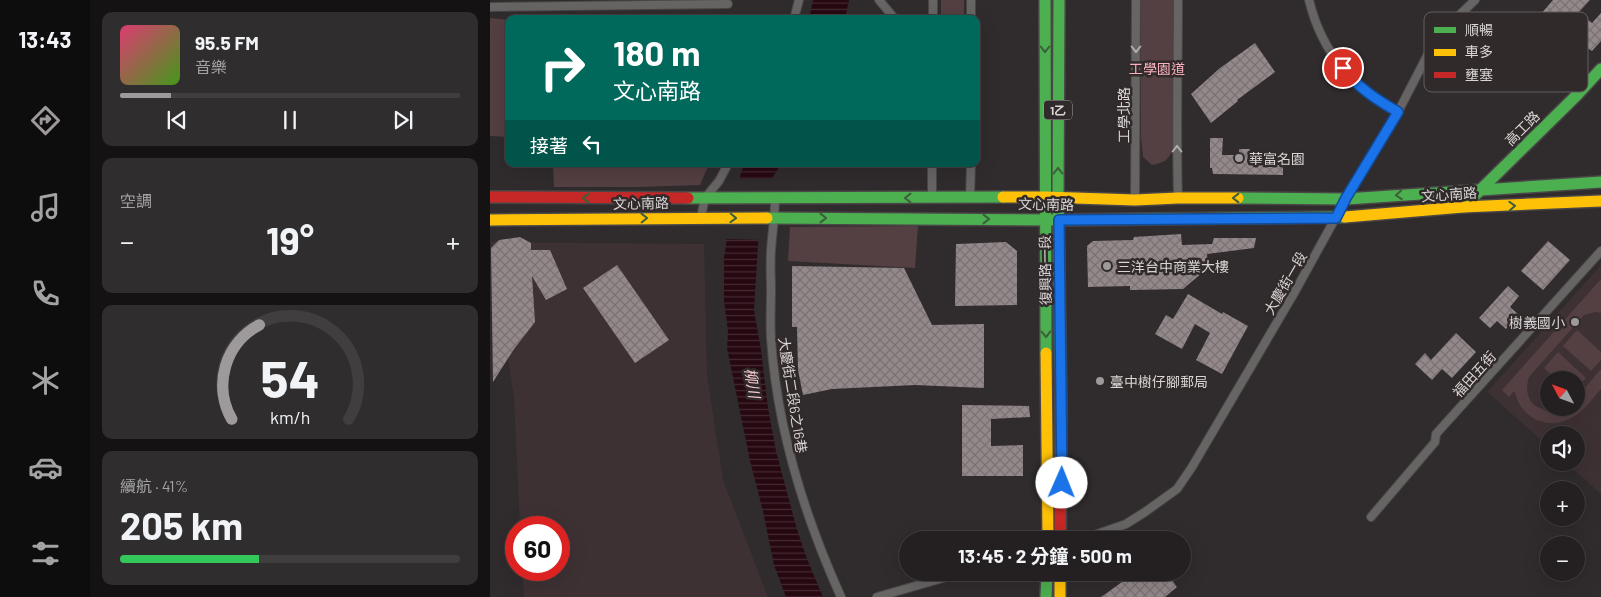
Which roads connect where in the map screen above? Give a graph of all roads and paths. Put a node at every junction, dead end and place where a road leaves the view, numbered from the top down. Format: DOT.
graph roads {
  1 [pos="798,0"];
  2 [pos="879,0"];
  3 [pos="933,0"];
  4 [pos="971,0"];
  5 [pos="1045,0"];
  6 [pos="1059,0"];
  7 [pos="1136,0"];
  8 [pos="1178,0"];
  9 [pos="1309,0"];
  10 [pos="1475,0"];
  11 [pos="560,3"];
  12 [pos="728,4"];
  13 [pos="490,7"];
  14 [pos="1463,12"];
  15 [pos="795,15"];
  16 [pos="892,15"];
  17 [pos="933,15"];
  18 [pos="971,15"];
  19 [pos="1424,62"];
  20 [pos="1601,69"];
  21 [pos="1588,83"];
  22 [pos="1580,92"];
  23 [pos="1398,112"];
  24 [pos="726,167"];
  25 [pos="932,167"];
  26 [pos="971,167"];
  27 [pos="1601,182"];
  28 [pos="1482,189"];
  29 [pos="490,197"];
  30 [pos="705,198"];
  31 [pos="932,198"];
  32 [pos="970,198"];
  33 [pos="1045,198"];
  34 [pos="1058,198"];
  35 [pos="1178,198"];
  36 [pos="1346,198"];
  37 [pos="771,199"];
  38 [pos="1135,200"];
  39 [pos="1601,201"];
  40 [pos="1463,207"];
  41 [pos="702,217"];
  42 [pos="769,218"];
  43 [pos="1336,218"];
  44 [pos="1045,219"];
  45 [pos="490,220"];
  46 [pos="1059,220"];
  47 [pos="1601,251"];
  48 [pos="1371,517"];
  49 [pos="1048,531"];
  50 [pos="1060,531"];
  51 [pos="1106,531"];
  52 [pos="933,581"];
  53 [pos="1047,581"];
  54 [pos="1060,581"];
  55 [pos="840,597"];
  56 [pos="877,597"];
  57 [pos="1046,597"];
  58 [pos="1060,597"];
  1 -- 15 [label="street"];
  2 -- 16 [label="street"];
  3 -- 17 [label="street"];
  4 -- 18 [label="street"];
  5 -- 33 [label="main road, 復興路一段 / 1乙, one-way"];
  34 -- 6 [label="main road, 復興路一段 / 1乙, one-way"];
  7 -- 38 [label="street, 工學北路, one-way"];
  35 -- 8 [label="street, one-way"];
  9 -- 23 [label="street"];
  10 -- 14 [label="street, 大慶街一段"];
  11 -- 12 [label="street"];
  11 -- 13 [label="street"];
  19 -- 23 [label="street, 大慶街一段"];
  20 -- 21 [label="main road, 高工路"];
  22 -- 28 [label="main road, 高工路"];
  23 -- 36 [label="street, 大慶街一段"];
  24 -- 30 [label="street"];
  25 -- 31 [label="street"];
  26 -- 32 [label="street"];
  27 -- 28 [label="main road, 文心南路"];
  28 -- 36 [label="main road, 文心南路, one-way"];
  28 -- 40 [label="main road, 高工路"];
  30 -- 29 [label="main road, 文心南路, one-way"];
  30 -- 37 [label="main road, 文心南路"];
  30 -- 41 [label="street"];
  31 -- 32 [label="main road, 文心南路"];
  31 -- 37 [label="main road, 文心南路, one-way"];
  32 -- 33 [label="main road, 文心南路"];
  33 -- 34 [label="main road, 文心南路"];
  33 -- 44 [label="main road, 復興路一段 / 1乙"];
  34 -- 38 [label="main road, 文心南路"];
  34 -- 46 [label="main road, 復興路一段 / 1乙"];
  36 -- 35 [label="main road, 文心南路, one-way"];
  35 -- 38 [label="main road, 文心南路"];
  36 -- 43 [label="street, 大慶街一段"];
  37 -- 42 [label="street, 大慶街二段6之16巷"];
  40 -- 39 [label="main road, 文心南路, one-way"];
  40 -- 43 [label="main road, 文心南路"];
  41 -- 42 [label="main road, 文心南路, one-way"];
  45 -- 41 [label="main road, 文心南路, one-way"];
  42 -- 44 [label="main road, 文心南路, one-way"];
  42 -- 55 [label="street, 大慶街二段6之16巷"];
  43 -- 46 [label="main road, 文心南路"];
  43 -- 51 [label="street, 大慶街一段"];
  44 -- 46 [label="main road, 文心南路"];
  44 -- 49 [label="main road, 復興路一段 / 1乙, one-way"];
  46 -- 50 [label="main road, 復興路一段 / 1乙"];
  47 -- 48 [label="street, 福田五街"];
  52 -- 56 [label="street"];
  53 -- 57 [label="main road"];
  54 -- 58 [label="main road"];
}
